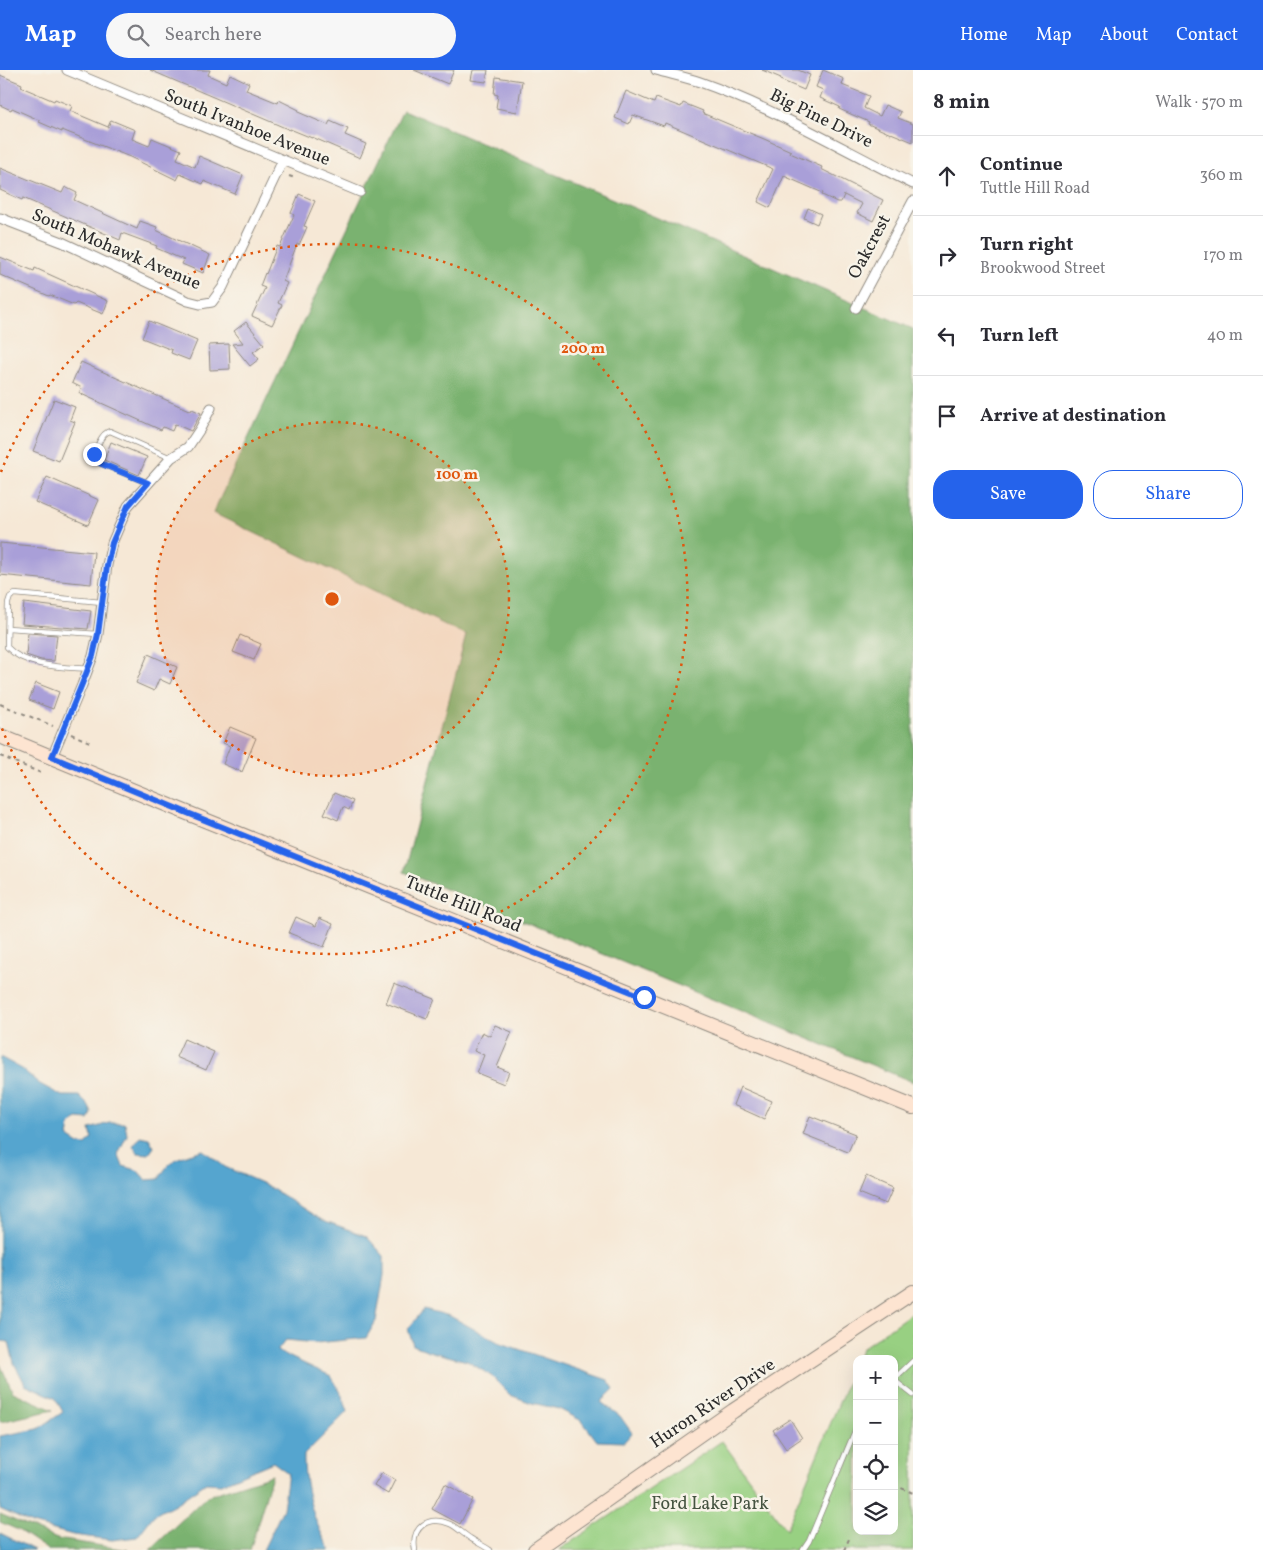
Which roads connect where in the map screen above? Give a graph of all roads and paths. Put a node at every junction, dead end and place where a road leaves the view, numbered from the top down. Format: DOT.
graph roads {
  1 [pos="67,70"];
  2 [pos="656,70"];
  3 [pos="283,160"];
  4 [pos="289,176"];
  5 [pos="295,178"];
  6 [pos="913,184"];
  7 [pos="360,192"];
  8 [pos="913,201"];
  9 [pos="0,218"];
  10 [pos="856,308"];
  11 [pos="211,408"];
  12 [pos="171,458"];
  13 [pos="148,483"];
  14 [pos="102,602"];
  15 [pos="8,628"];
  16 [pos="98,634"];
  17 [pos="88,669"];
  18 [pos="0,704"];
  19 [pos="63,730"];
  20 [pos="0,736"];
  21 [pos="92,743"];
  22 [pos="0,756"];
  23 [pos="52,757"];
  24 [pos="40,773"];
  25 [pos="913,1107"];
  26 [pos="913,1292"];
  27 [pos="913,1362"];
  28 [pos="898,1376"];
  29 [pos="898,1383"];
  30 [pos="913,1395"];
  31 [pos="853,1436"];
  32 [pos="898,1487"];
  33 [pos="913,1493"];
  34 [pos="849,1540"];
  35 [pos="415,1550"];
  36 [pos="490,1550"];
  37 [pos="536,1550"];
  38 [pos="803,1550"];
  39 [pos="844,1550"];
  1 -- 3 [label="street, South Ivanhoe Avenue"];
  2 -- 6 [label="street, Big Pine Drive"];
  3 -- 7 [label="street, South Ivanhoe Avenue"];
  3 -- 9 [label="street, South Mohawk Avenue"];
  4 -- 5 [label="path"];
  8 -- 10 [label="street, Oakcrest"];
  11 -- 12 [label="street"];
  12 -- 13 [label="street"];
  12 -- 13 [label="lane"];
  13 -- 14 [label="street"];
  14 -- 15 [label="lane"];
  14 -- 16 [label="street"];
  15 -- 16 [label="lane"];
  15 -- 17 [label="lane"];
  16 -- 17 [label="street"];
  17 -- 19 [label="street"];
  18 -- 19 [label="path"];
  19 -- 21 [label="path"];
  19 -- 23 [label="street"];
  20 -- 23 [label="main road, Tuttle Hill Road"];
  22 -- 24 [label="path"];
  23 -- 25 [label="main road, Tuttle Hill Road"];
  26 -- 37 [label="main road, Huron River Drive"];
  27 -- 28 [label="lane"];
  29 -- 30 [label="lane"];
  31 -- 38 [label="lane"];
  32 -- 33 [label="path"];
  34 -- 39 [label="path"];
  35 -- 36 [label="lane"];
}
